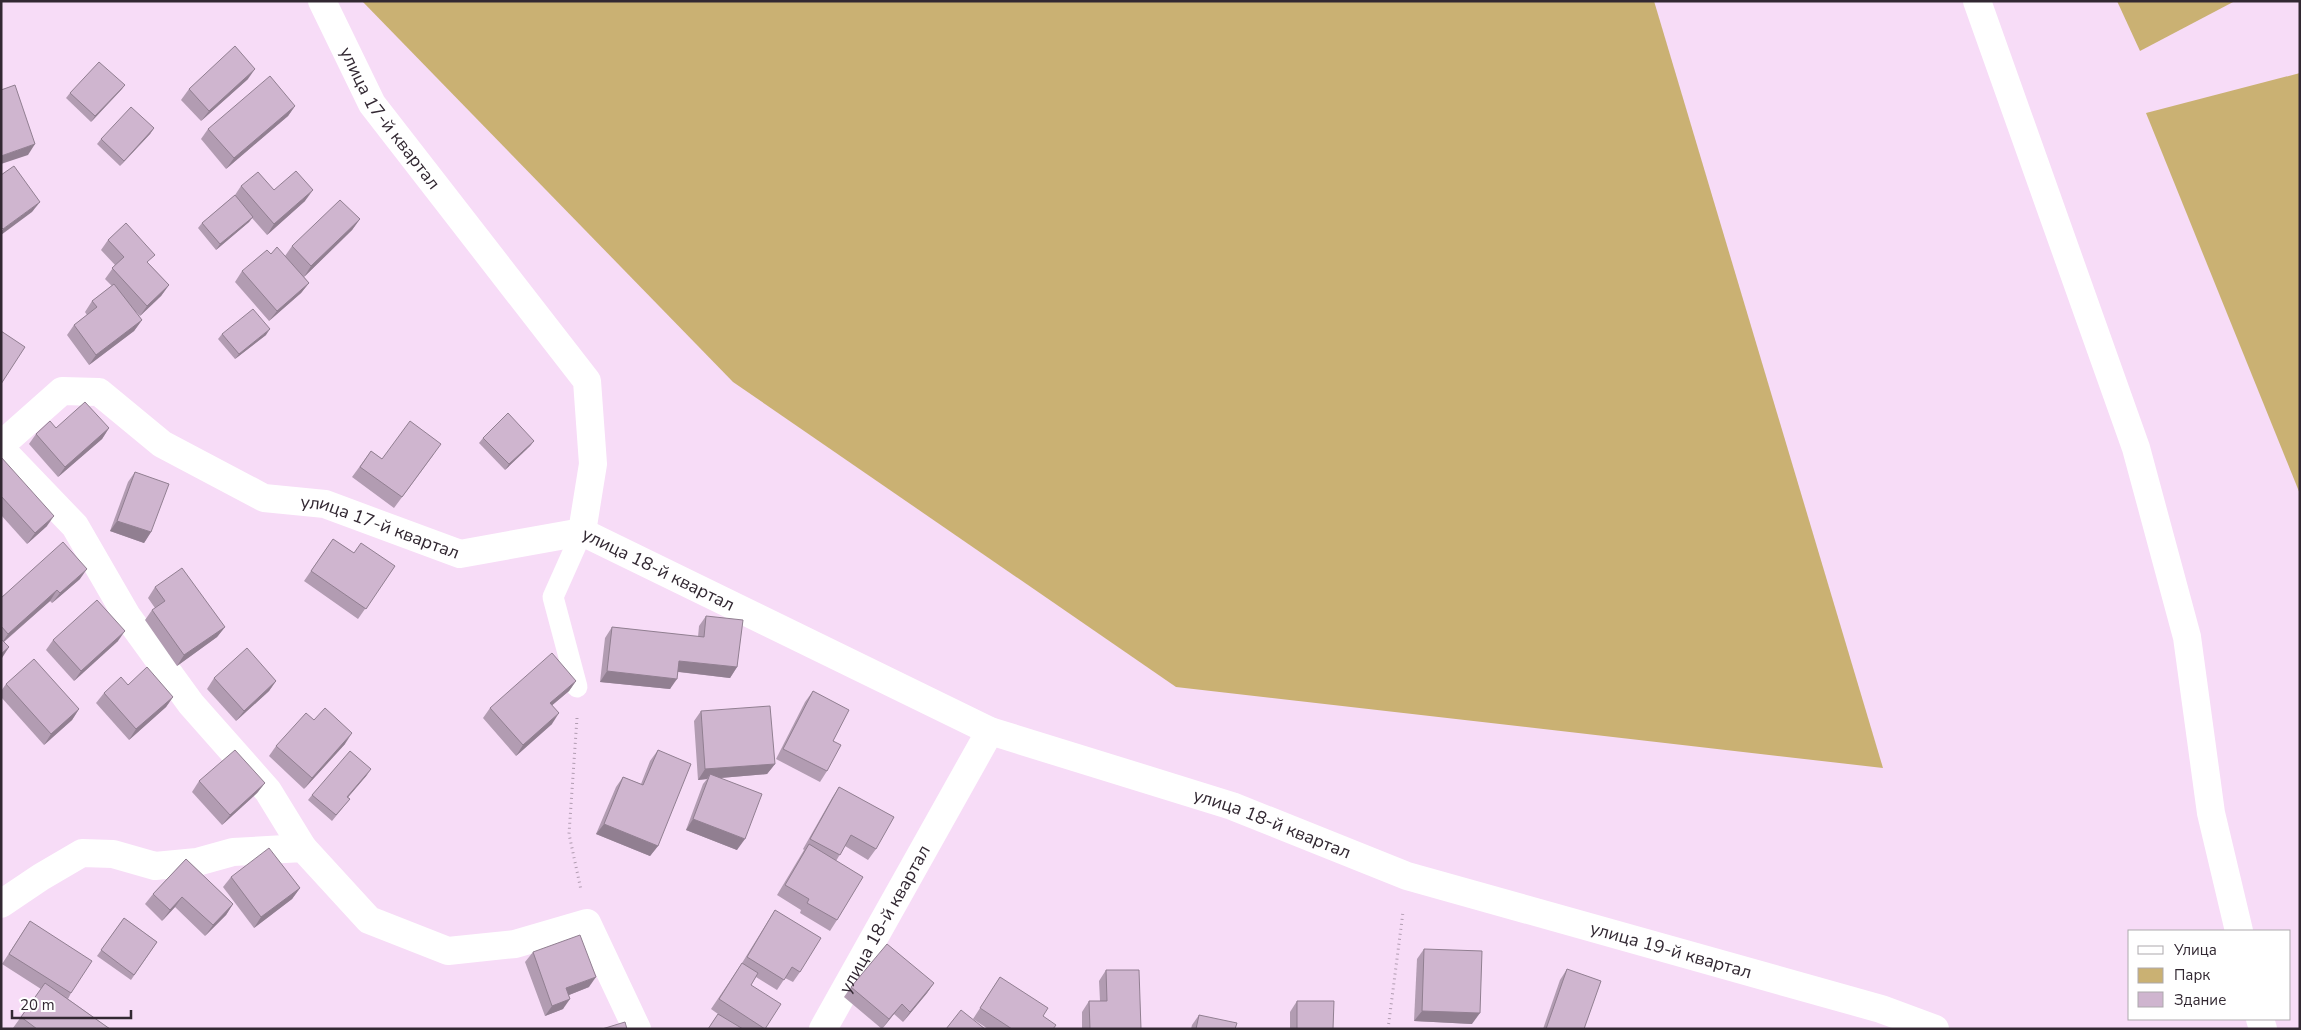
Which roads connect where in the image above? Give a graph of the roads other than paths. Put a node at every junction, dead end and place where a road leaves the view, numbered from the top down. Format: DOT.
graph roads {
  1 [pos="322,1"];
  2 [pos="1977,1"];
  3 [pos="1,445"];
  4 [pos="1,449"];
  5 [pos="582,532"];
  6 [pos="577,687"];
  7 [pos="990,731"];
  8 [pos="303,848"];
  9 [pos="1407,876"];
  10 [pos="1,904"];
  11 [pos="2239,930"];
  12 [pos="637,1029"];
  13 [pos="823,1029"];
  14 [pos="1934,1029"];
  1 -- 5 [label="street, улица 17-й квартал"];
  2 -- 11 [label="street"];
  3 -- 5 [label="street, улица 17-й квартал"];
  4 -- 8 [label="street"];
  5 -- 6 [label="lane, улица 18-й квартал"];
  5 -- 7 [label="street, улица 18-й квартал"];
  7 -- 9 [label="street, улица 18-й квартал"];
  7 -- 13 [label="street, улица 18-й квартал"];
  8 -- 10 [label="street"];
  8 -- 12 [label="street"];
  9 -- 14 [label="street, улица 19-й квартал"];
}
